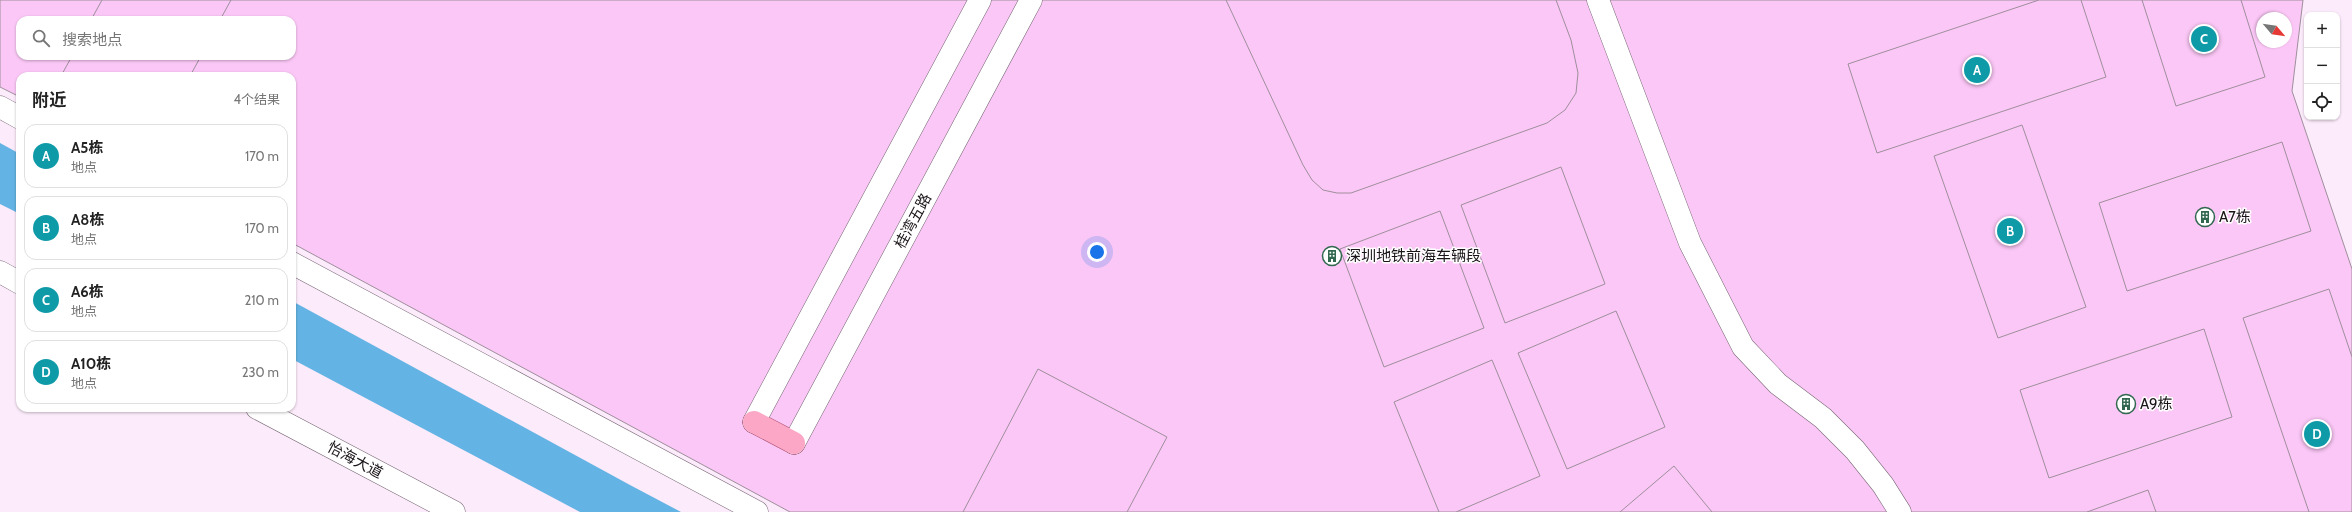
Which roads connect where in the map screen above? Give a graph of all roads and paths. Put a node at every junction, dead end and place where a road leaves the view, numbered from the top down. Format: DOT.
graph roads {
  1 [pos="980,0"];
  2 [pos="1031,0"];
  3 [pos="1598,0"];
  4 [pos="0,107"];
  5 [pos="16,116"];
  6 [pos="296,265"];
  7 [pos="0,272"];
  8 [pos="16,281"];
  9 [pos="265,412"];
  10 [pos="754,422"];
  11 [pos="794,443"];
  12 [pos="454,512"];
  13 [pos="757,512"];
  14 [pos="1900,512"];
  1 -- 10 [label="street"];
  2 -- 11 [label="street, 桂湾五路"];
  3 -- 14 [label="street"];
  4 -- 5 [label="street"];
  6 -- 13 [label="street"];
  7 -- 8 [label="street"];
  9 -- 12 [label="street, 怡海大道"];
  10 -- 11 [label="main road"];
}
